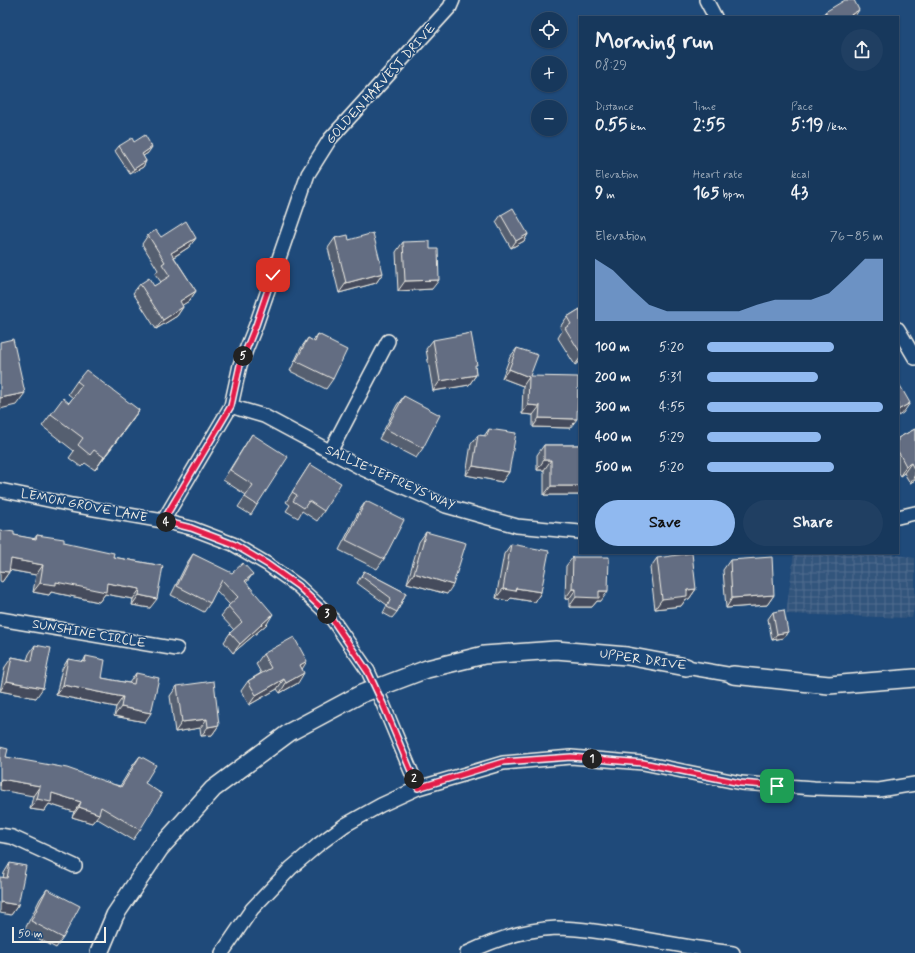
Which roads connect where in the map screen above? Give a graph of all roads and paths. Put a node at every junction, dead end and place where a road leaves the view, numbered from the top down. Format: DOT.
graph roads {
  1 [pos="453,0"];
  2 [pos="706,0"];
  3 [pos="715,16"];
  4 [pos="899,331"];
  5 [pos="388,341"];
  6 [pos="915,358"];
  7 [pos="231,406"];
  8 [pos="330,452"];
  9 [pos="0,490"];
  10 [pos="915,513"];
  11 [pos="899,517"];
  12 [pos="163,521"];
  13 [pos="579,532"];
  14 [pos="0,619"];
  15 [pos="177,649"];
  16 [pos="686,666"];
  17 [pos="733,675"];
  18 [pos="915,678"];
  19 [pos="376,687"];
  20 [pos="915,784"];
  21 [pos="418,788"];
  22 [pos="0,835"];
  23 [pos="75,866"];
  24 [pos="99,953"];
  25 [pos="222,953"];
  26 [pos="467,953"];
  27 [pos="733,953"];
  1 -- 7 [label="street, GOLDEN HARVEST DRIVE"];
  2 -- 3 [label="street"];
  4 -- 6 [label="street"];
  5 -- 8 [label="street"];
  7 -- 8 [label="street, SALLIE JEFFREYS WAY"];
  7 -- 12 [label="street, GOLDEN HARVEST DRIVE"];
  8 -- 13 [label="street, SALLIE JEFFREYS WAY"];
  9 -- 12 [label="street, LEMON GROVE LANE"];
  10 -- 11 [label="street"];
  12 -- 19 [label="street, LEMON GROVE LANE"];
  14 -- 15 [label="street, SUNSHINE CIRCLE"];
  16 -- 17 [label="street, UPPER DRIVE"];
  16 -- 19 [label="main road, UPPER DRIVE"];
  17 -- 18 [label="main road, UPPER DRIVE"];
  19 -- 21 [label="street, LEMON GROVE LANE"];
  19 -- 24 [label="main road, UPPER DRIVE"];
  20 -- 21 [label="street"];
  21 -- 25 [label="street"];
  22 -- 23 [label="street"];
  26 -- 27 [label="street"];
}
